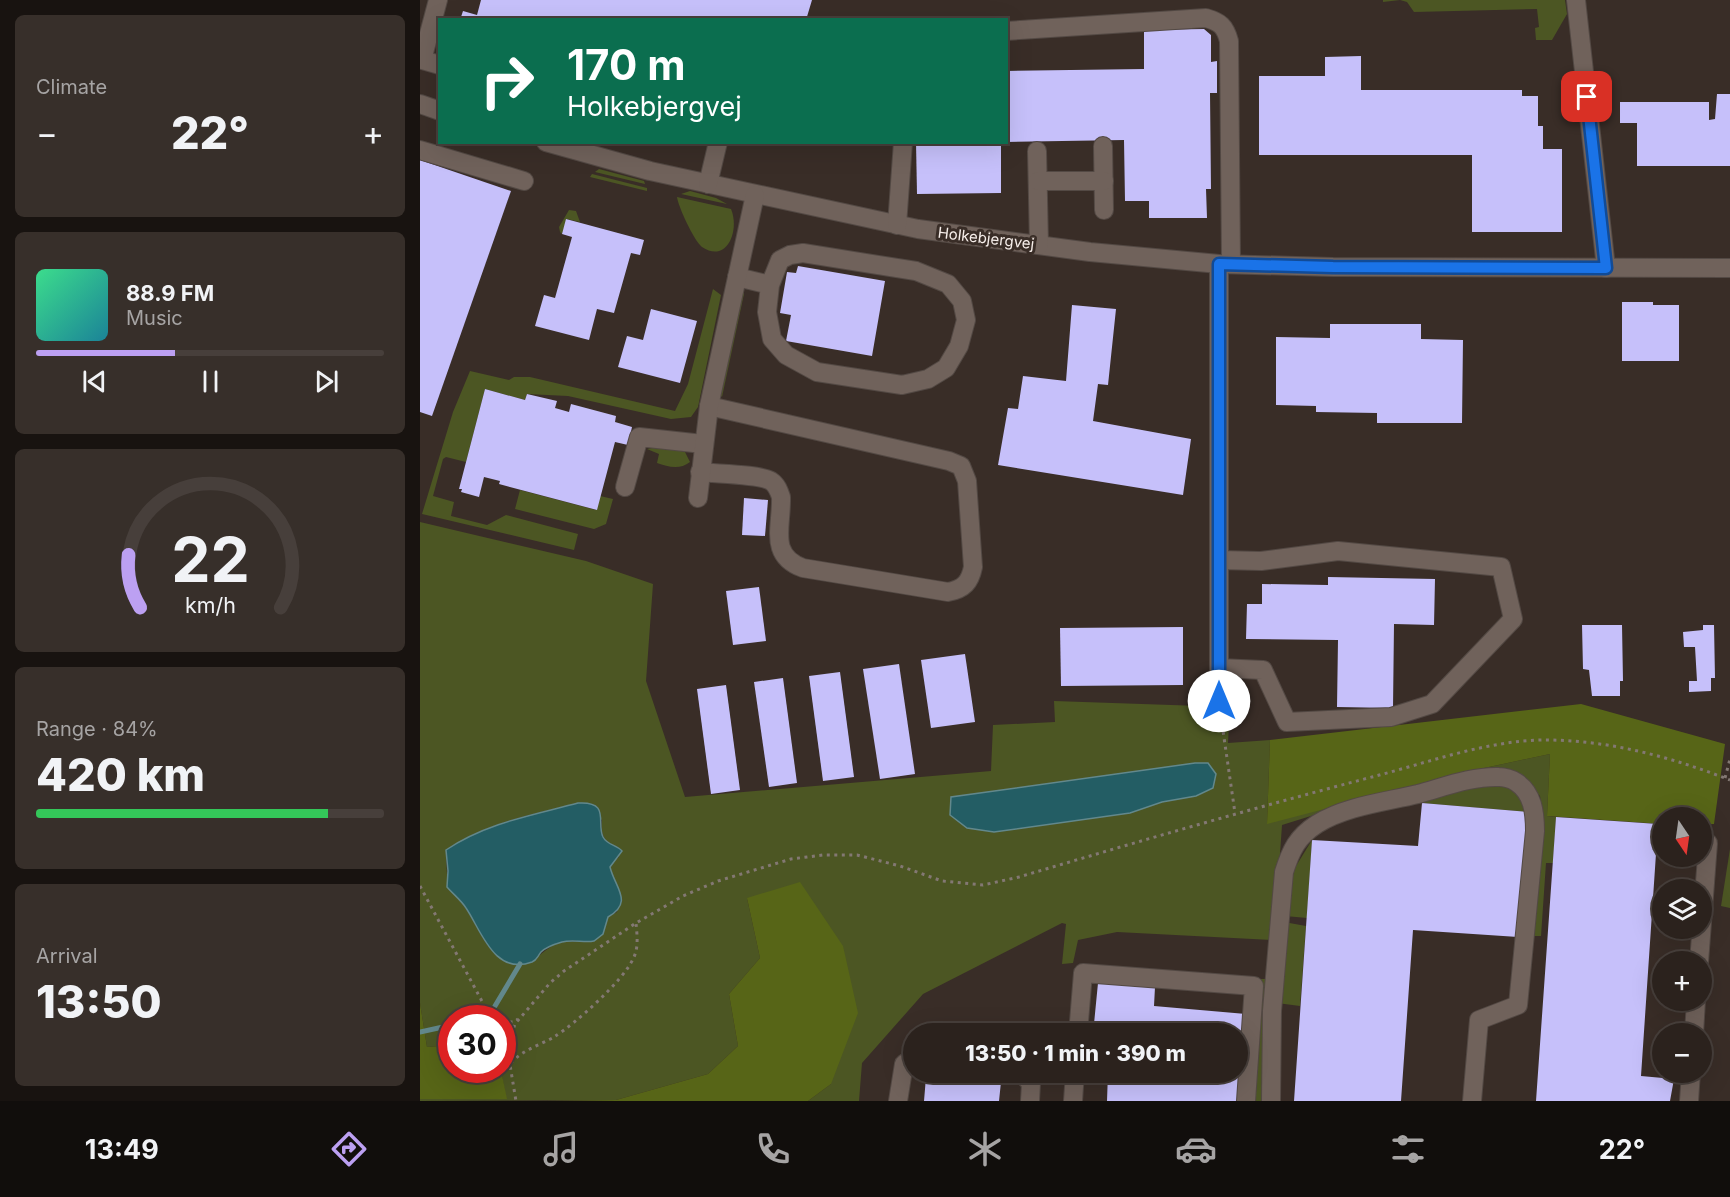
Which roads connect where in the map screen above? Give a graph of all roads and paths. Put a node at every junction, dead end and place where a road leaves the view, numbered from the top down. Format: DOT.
graph roads {
  1 [pos="438,0"];
  2 [pos="1576,0"];
  3 [pos="1008,31"];
  4 [pos="438,64"];
  5 [pos="420,104"];
  6 [pos="438,110"];
  7 [pos="561,144"];
  8 [pos="718,144"];
  9 [pos="903,144"];
  10 [pos="1103,146"];
  11 [pos="584,147"];
  12 [pos="420,150"];
  13 [pos="1037,151"];
  14 [pos="524,181"];
  15 [pos="1104,181"];
  16 [pos="1038,182"];
  17 [pos="708,184"];
  18 [pos="755,195"];
  19 [pos="1104,210"];
  20 [pos="897,225"];
  21 [pos="1039,245"];
  22 [pos="1225,264"];
  23 [pos="1606,268"];
  24 [pos="1730,268"];
  25 [pos="737,277"];
  26 [pos="770,285"];
  27 [pos="709,406"];
  28 [pos="704,444"];
  29 [pos="700,472"];
  30 [pos="625,487"];
  31 [pos="698,498"];
  32 [pos="1219,560"];
  33 [pos="1219,668"];
  34 [pos="1219,701"];
  35 [pos="1730,759"];
  36 [pos="1725,778"];
  37 [pos="1730,780"];
  38 [pos="1235,813"];
  39 [pos="1706,867"];
  40 [pos="420,886"];
  41 [pos="636,923"];
  42 [pos="1700,951"];
  43 [pos="485,1005"];
  44 [pos="523,1014"];
  45 [pos="516,1020"];
  46 [pos="516,1023"];
  47 [pos="1079,1023"];
  48 [pos="516,1057"];
  49 [pos="903,1070"];
  50 [pos="1248,1072"];
  51 [pos="513,1083"];
  52 [pos="1031,1083"];
  53 [pos="1074,1083"];
  54 [pos="1247,1083"];
  55 [pos="1690,1083"];
  56 [pos="516,1101"];
  57 [pos="898,1101"];
  58 [pos="1030,1101"];
  59 [pos="1073,1101"];
  60 [pos="1246,1101"];
  61 [pos="1271,1101"];
  62 [pos="1472,1101"];
  63 [pos="1689,1101"];
  1 -- 4 [label="street"];
  2 -- 23 [label="street"];
  3 -- 22 [label="street"];
  5 -- 6 [label="street"];
  7 -- 11 [label="street, Holkebjergvej"];
  8 -- 17 [label="street"];
  9 -- 20 [label="street"];
  10 -- 15 [label="street"];
  11 -- 17 [label="street, Holkebjergvej"];
  12 -- 14 [label="street"];
  13 -- 16 [label="street"];
  15 -- 16 [label="street"];
  15 -- 19 [label="street"];
  16 -- 21 [label="street"];
  17 -- 18 [label="street, Holkebjergvej"];
  18 -- 20 [label="street, Holkebjergvej"];
  18 -- 25 [label="street"];
  20 -- 21 [label="street, Holkebjergvej"];
  21 -- 22 [label="street, Holkebjergvej"];
  22 -- 23 [label="street, Holkebjergvej"];
  22 -- 32 [label="street"];
  23 -- 24 [label="street, Holkebjergvej"];
  25 -- 26 [label="street"];
  25 -- 27 [label="street"];
  26 -- 26 [label="street"];
  27 -- 28 [label="street"];
  27 -- 29 [label="street"];
  28 -- 29 [label="street"];
  28 -- 30 [label="street"];
  29 -- 31 [label="street"];
  32 -- 33 [label="street"];
  32 -- 33 [label="street"];
  33 -- 34 [label="street"];
  34 -- 38 [label="path"];
  35 -- 36 [label="path"];
  36 -- 37 [label="path"];
  36 -- 38 [label="path"];
  38 -- 41 [label="path"];
  39 -- 42 [label="street"];
  40 -- 43 [label="path"];
  41 -- 44 [label="path"];
  41 -- 48 [label="path"];
  44 -- 45 [label="path"];
  44 -- 46 [label="path"];
  47 -- 50 [label="street"];
  49 -- 57 [label="street"];
  51 -- 56 [label="path"];
  52 -- 58 [label="street"];
  53 -- 59 [label="street"];
  54 -- 60 [label="street"];
  55 -- 63 [label="street"];
  61 -- 62 [label="street"];
}
